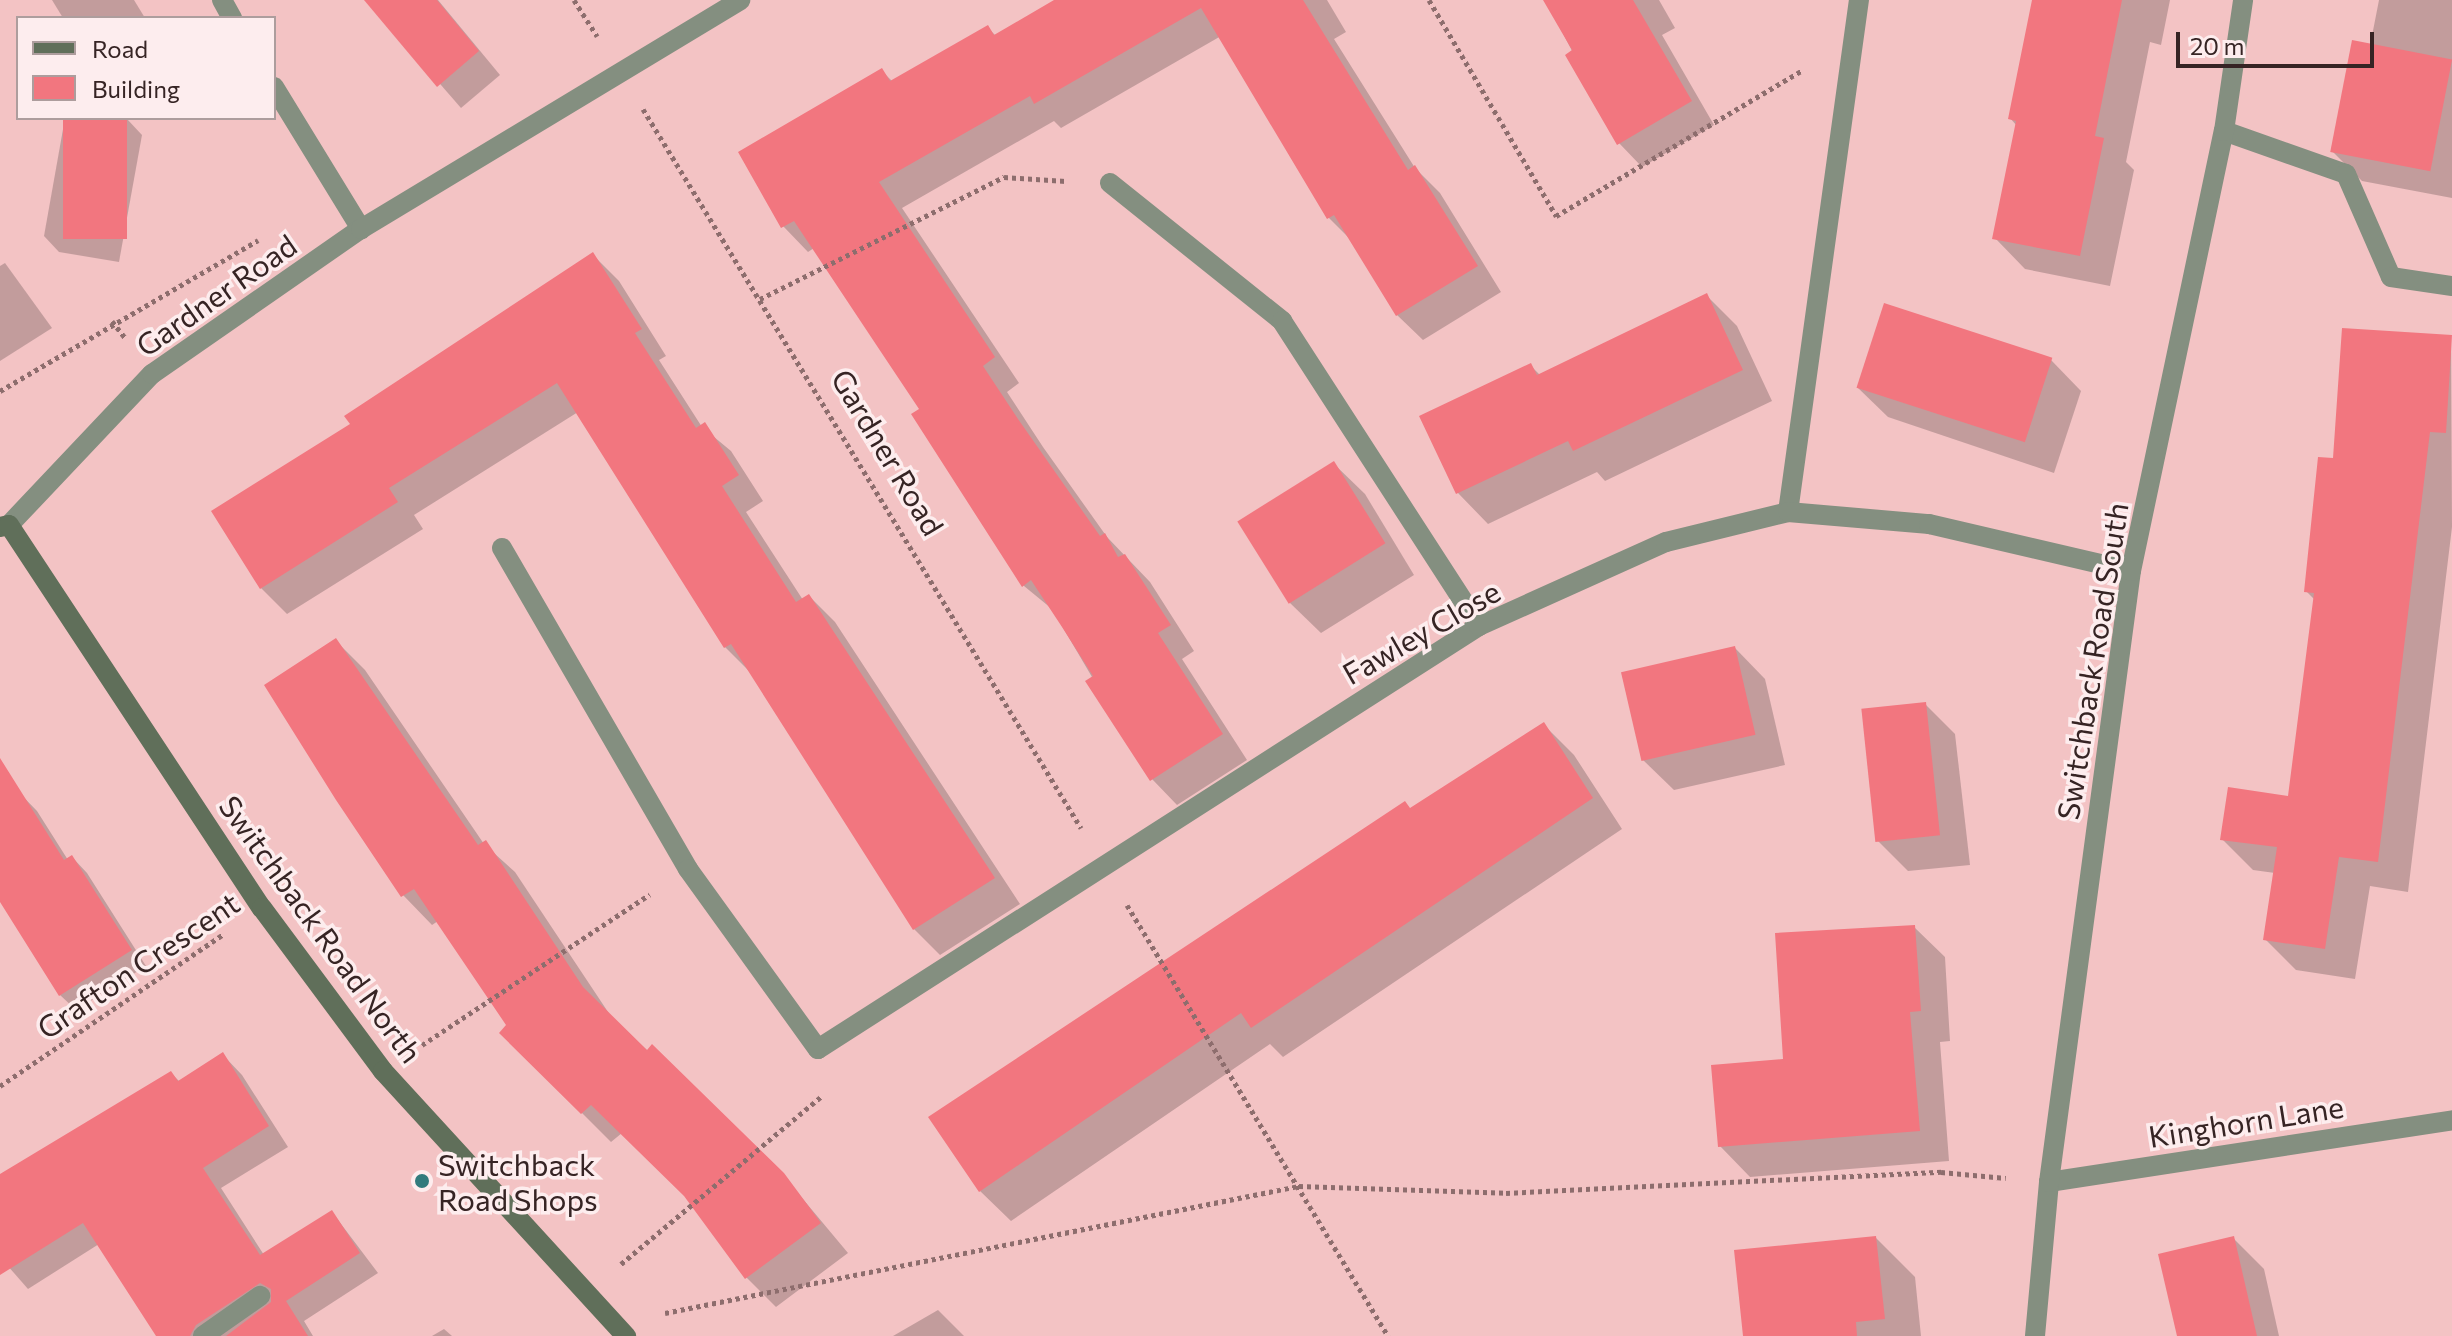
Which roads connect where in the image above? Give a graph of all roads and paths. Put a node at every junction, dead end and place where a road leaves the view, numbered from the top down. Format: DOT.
graph roads {
  1 [pos="740,0"];
  2 [pos="1429,0"];
  3 [pos="1859,0"];
  4 [pos="2243,0"];
  5 [pos="1851,42"];
  6 [pos="620,72"];
  7 [pos="276,90"];
  8 [pos="2224,131"];
  9 [pos="1110,183"];
  10 [pos="361,229"];
  11 [pos="261,239"];
  12 [pos="2452,286"];
  13 [pos="760,299"];
  14 [pos="0,391"];
  15 [pos="1788,512"];
  16 [pos="4,526"];
  17 [pos="502,548"];
  18 [pos="2131,571"];
  19 [pos="1479,626"];
  20 [pos="1103,865"];
  21 [pos="688,869"];
  22 [pos="262,908"];
  23 [pos="818,1049"];
  24 [pos="383,1071"];
  25 [pos="0,1086"];
  26 [pos="2452,1120"];
  27 [pos="2049,1182"];
  28 [pos="1299,1186"];
  29 [pos="586,1294"];
  30 [pos="260,1296"];
  31 [pos="619,1330"];
  32 [pos="203,1336"];
  33 [pos="1388,1336"];
  34 [pos="2035,1336"];
  1 -- 6 [label="street, Gardner Road"];
  2 -- 5 [label="path"];
  3 -- 5 [label="street"];
  4 -- 8 [label="street, Switchback Road South"];
  5 -- 15 [label="street"];
  6 -- 10 [label="street, Gardner Road"];
  6 -- 13 [label="path, Gardner Road"];
  7 -- 10 [label="street"];
  8 -- 12 [label="street"];
  8 -- 18 [label="street, Switchback Road South"];
  9 -- 13 [label="path"];
  9 -- 19 [label="street"];
  10 -- 16 [label="street, Gardner Road"];
  11 -- 14 [label="path"];
  13 -- 20 [label="path, Gardner Road"];
  15 -- 18 [label="street, Fawley Close"];
  15 -- 19 [label="street, Fawley Close"];
  16 -- 22 [label="main road, Switchback Road North"];
  17 -- 21 [label="street"];
  18 -- 27 [label="street, Switchback Road South"];
  19 -- 20 [label="street, Fawley Close"];
  20 -- 23 [label="street, Fawley Close"];
  20 -- 28 [label="path, Gardner Road"];
  21 -- 23 [label="street"];
  21 -- 24 [label="path"];
  22 -- 24 [label="main road, Switchback Road North"];
  22 -- 25 [label="path, Grafton Crescent"];
  23 -- 29 [label="path"];
  24 -- 29 [label="main road, Switchback Road North"];
  26 -- 27 [label="street, Kinghorn Lane"];
  27 -- 28 [label="path"];
  27 -- 34 [label="street, Switchback Road South"];
  28 -- 31 [label="path"];
  28 -- 33 [label="path, Gardner Road"];
  29 -- 31 [label="main road, Switchback Road North"];
  30 -- 32 [label="street"];
}
